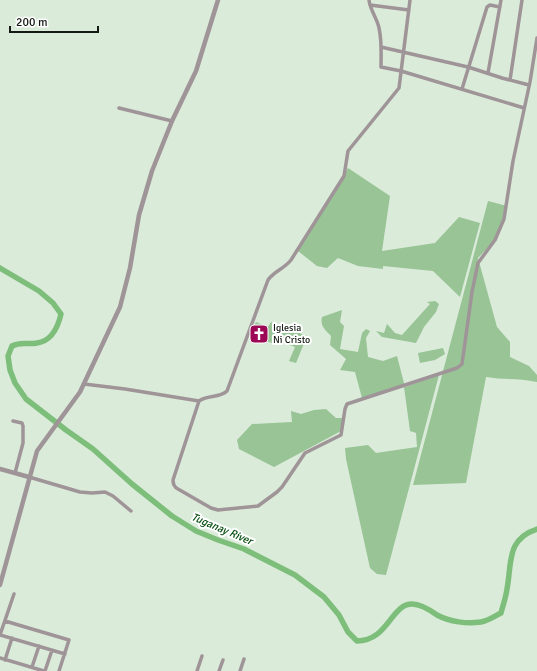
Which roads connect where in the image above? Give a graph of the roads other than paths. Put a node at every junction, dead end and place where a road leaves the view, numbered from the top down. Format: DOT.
graph roads {
  1 [pos="218,0"];
  2 [pos="369,0"];
  3 [pos="410,0"];
  4 [pos="501,0"];
  5 [pos="522,0"];
  6 [pos="370,5"];
  7 [pos="500,7"];
  8 [pos="409,10"];
  9 [pos="537,38"];
  10 [pos="381,47"];
  11 [pos="404,52"];
  12 [pos="468,67"];
  13 [pos="401,71"];
  14 [pos="488,74"];
  15 [pos="510,80"];
  16 [pos="529,85"];
  17 [pos="462,89"];
  18 [pos="119,108"];
  19 [pos="524,108"];
  20 [pos="172,121"];
  21 [pos="84,384"];
  22 [pos="199,401"];
  23 [pos="13,421"];
  24 [pos="0,469"];
  25 [pos="15,473"];
  26 [pos="29,477"];
  27 [pos="131,511"];
  28 [pos="0,585"];
  29 [pos="14,594"];
  30 [pos="5,621"];
  31 [pos="0,635"];
  32 [pos="12,638"];
  33 [pos="39,646"];
  34 [pos="52,650"];
  35 [pos="65,654"];
  36 [pos="202,656"];
  37 [pos="0,658"];
  38 [pos="244,659"];
  39 [pos="5,660"];
  40 [pos="223,660"];
  41 [pos="32,667"];
  42 [pos="44,671"];
  43 [pos="59,671"];
  44 [pos="197,671"];
  45 [pos="220,671"];
  46 [pos="240,671"];
  1 -- 20 [label="street"];
  2 -- 6 [label="street"];
  3 -- 8 [label="street"];
  4 -- 7 [label="street"];
  5 -- 15 [label="street"];
  6 -- 8 [label="street"];
  6 -- 10 [label="street"];
  7 -- 12 [label="street"];
  7 -- 14 [label="street"];
  8 -- 11 [label="street"];
  9 -- 16 [label="street"];
  10 -- 11 [label="street"];
  10 -- 13 [label="street"];
  11 -- 12 [label="street"];
  11 -- 13 [label="street"];
  12 -- 14 [label="street"];
  12 -- 17 [label="street"];
  13 -- 17 [label="street"];
  13 -- 22 [label="street"];
  14 -- 15 [label="street"];
  15 -- 16 [label="street"];
  16 -- 19 [label="street"];
  17 -- 19 [label="street"];
  18 -- 20 [label="street"];
  19 -- 22 [label="street"];
  20 -- 21 [label="street"];
  21 -- 22 [label="street"];
  21 -- 26 [label="street"];
  23 -- 25 [label="street"];
  24 -- 25 [label="street"];
  25 -- 26 [label="street"];
  26 -- 27 [label="street"];
  26 -- 28 [label="street"];
  29 -- 30 [label="street"];
  30 -- 31 [label="street"];
  30 -- 35 [label="street"];
  31 -- 32 [label="street"];
  32 -- 33 [label="street"];
  32 -- 39 [label="street"];
  33 -- 34 [label="street"];
  33 -- 41 [label="street"];
  34 -- 35 [label="street"];
  34 -- 42 [label="street"];
  35 -- 43 [label="street"];
  36 -- 44 [label="street"];
  37 -- 39 [label="street"];
  38 -- 46 [label="street"];
  39 -- 41 [label="street"];
  40 -- 45 [label="street"];
  41 -- 42 [label="street"];
}
